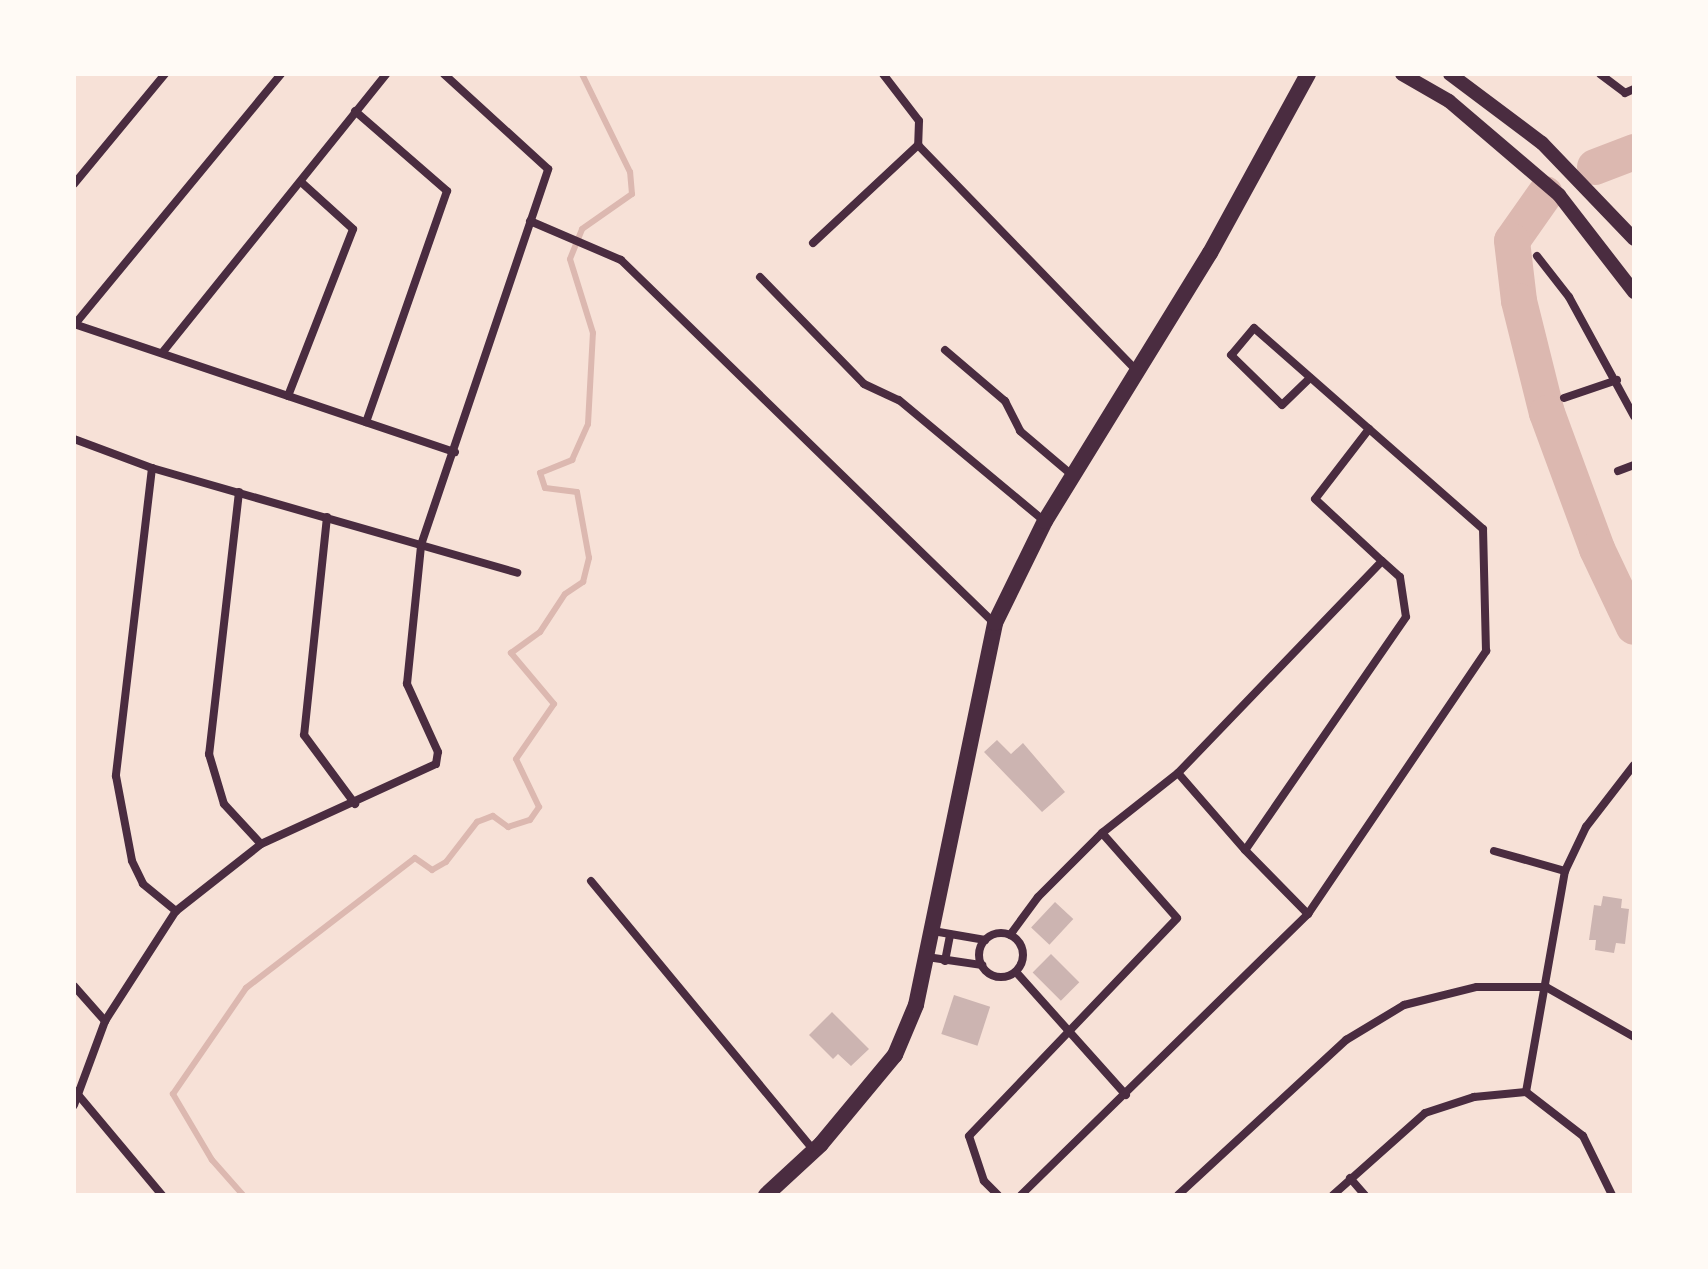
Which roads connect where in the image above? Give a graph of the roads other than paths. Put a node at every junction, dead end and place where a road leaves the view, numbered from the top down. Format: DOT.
graph roads {
  1 [pos="165,74"];
  2 [pos="281,74"];
  3 [pos="386,74"];
  4 [pos="444,74"];
  5 [pos="883,74"];
  6 [pos="1308,74"];
  7 [pos="1402,74"];
  8 [pos="1450,74"];
  9 [pos="1600,74"];
  10 [pos="1629,91"];
  11 [pos="355,111"];
  12 [pos="918,145"];
  13 [pos="1580,178"];
  14 [pos="301,182"];
  15 [pos="74,184"];
  16 [pos="1559,195"];
  17 [pos="530,221"];
  18 [pos="1634,239"];
  19 [pos="813,243"];
  20 [pos="1537,256"];
  21 [pos="760,277"];
  22 [pos="1634,292"];
  23 [pos="74,324"];
  24 [pos="945,350"];
  25 [pos="162,353"];
  26 [pos="1137,371"];
  27 [pos="1310,378"];
  28 [pos="1617,380"];
  29 [pos="288,396"];
  30 [pos="1564,398"];
  31 [pos="1634,416"];
  32 [pos="366,422"];
  33 [pos="1369,429"];
  34 [pos="74,439"];
  35 [pos="455,452"];
  36 [pos="1634,465"];
  37 [pos="152,468"];
  38 [pos="1618,471"];
  39 [pos="1073,477"];
  40 [pos="239,492"];
  41 [pos="327,517"];
  42 [pos="1045,521"];
  43 [pos="421,545"];
  44 [pos="1382,561"];
  45 [pos="517,573"];
  46 [pos="995,623"];
  47 [pos="1634,765"];
  48 [pos="1178,773"];
  49 [pos="355,804"];
  50 [pos="1102,833"];
  51 [pos="261,844"];
  52 [pos="1245,850"];
  53 [pos="1494,851"];
  54 [pos="1565,871"];
  55 [pos="591,881"];
  56 [pos="176,911"];
  57 [pos="1308,914"];
  58 [pos="933,931"];
  59 [pos="1010,935"];
  60 [pos="950,936"];
  61 [pos="985,940"];
  62 [pos="927,957"];
  63 [pos="945,961"];
  64 [pos="982,965"];
  65 [pos="1016,972"];
  66 [pos="74,986"];
  67 [pos="1546,987"];
  68 [pos="105,1021"];
  69 [pos="1071,1034"];
  70 [pos="1634,1037"];
  71 [pos="76,1091"];
  72 [pos="1526,1092"];
  73 [pos="1126,1095"];
  74 [pos="74,1105"];
  75 [pos="814,1151"];
  76 [pos="1350,1178"];
  77 [pos="162,1195"];
  78 [pos="766,1195"];
  79 [pos="998,1195"];
  80 [pos="1021,1195"];
  81 [pos="1178,1195"];
  82 [pos="1333,1195"];
  83 [pos="1365,1195"];
  84 [pos="1612,1195"];
  1 -- 15 [label="street"];
  2 -- 23 [label="street"];
  3 -- 11 [label="street"];
  4 -- 17 [label="street"];
  5 -- 12 [label="street"];
  6 -- 26 [label="main road"];
  7 -- 16 [label="street"];
  8 -- 13 [label="street"];
  9 -- 10 [label="street"];
  11 -- 14 [label="street"];
  11 -- 32 [label="street"];
  12 -- 19 [label="street"];
  12 -- 26 [label="street"];
  13 -- 16 [label="street"];
  13 -- 18 [label="street"];
  14 -- 25 [label="street"];
  14 -- 29 [label="street"];
  16 -- 22 [label="street"];
  17 -- 35 [label="street"];
  17 -- 46 [label="street"];
  20 -- 28 [label="street"];
  21 -- 42 [label="street"];
  23 -- 25 [label="street"];
  24 -- 39 [label="street"];
  25 -- 29 [label="street"];
  26 -- 39 [label="main road"];
  27 -- 27 [label="street"];
  27 -- 33 [label="street"];
  28 -- 30 [label="street"];
  28 -- 31 [label="street"];
  29 -- 32 [label="street"];
  32 -- 35 [label="street"];
  33 -- 44 [label="street"];
  33 -- 57 [label="street"];
  34 -- 37 [label="street"];
  35 -- 43 [label="street"];
  36 -- 38 [label="street"];
  37 -- 40 [label="street"];
  37 -- 56 [label="street"];
  39 -- 42 [label="main road"];
  40 -- 41 [label="street"];
  40 -- 51 [label="street"];
  41 -- 43 [label="street"];
  41 -- 49 [label="street"];
  42 -- 46 [label="main road"];
  43 -- 45 [label="street"];
  43 -- 49 [label="street"];
  44 -- 48 [label="street"];
  44 -- 52 [label="street"];
  46 -- 58 [label="main road"];
  47 -- 54 [label="street"];
  48 -- 50 [label="street"];
  48 -- 52 [label="street"];
  49 -- 51 [label="street"];
  50 -- 59 [label="street"];
  50 -- 69 [label="street"];
  51 -- 56 [label="street"];
  52 -- 57 [label="street"];
  53 -- 54 [label="street"];
  54 -- 67 [label="street"];
  55 -- 75 [label="street"];
  56 -- 68 [label="street"];
  57 -- 73 [label="street"];
  58 -- 60 [label="street"];
  58 -- 62 [label="main road"];
  59 -- 61 [label="street"];
  59 -- 65 [label="street"];
  60 -- 61 [label="street"];
  60 -- 63 [label="street"];
  61 -- 64 [label="street"];
  62 -- 63 [label="street"];
  62 -- 75 [label="main road"];
  63 -- 64 [label="street"];
  64 -- 65 [label="street"];
  65 -- 69 [label="street"];
  66 -- 68 [label="street"];
  67 -- 70 [label="street"];
  67 -- 72 [label="street"];
  67 -- 81 [label="street"];
  68 -- 71 [label="street"];
  69 -- 73 [label="street"];
  69 -- 79 [label="street"];
  71 -- 74 [label="street"];
  71 -- 77 [label="street"];
  72 -- 76 [label="street"];
  72 -- 84 [label="street"];
  73 -- 80 [label="street"];
  75 -- 78 [label="main road"];
  76 -- 82 [label="street"];
  76 -- 83 [label="street"];
}
